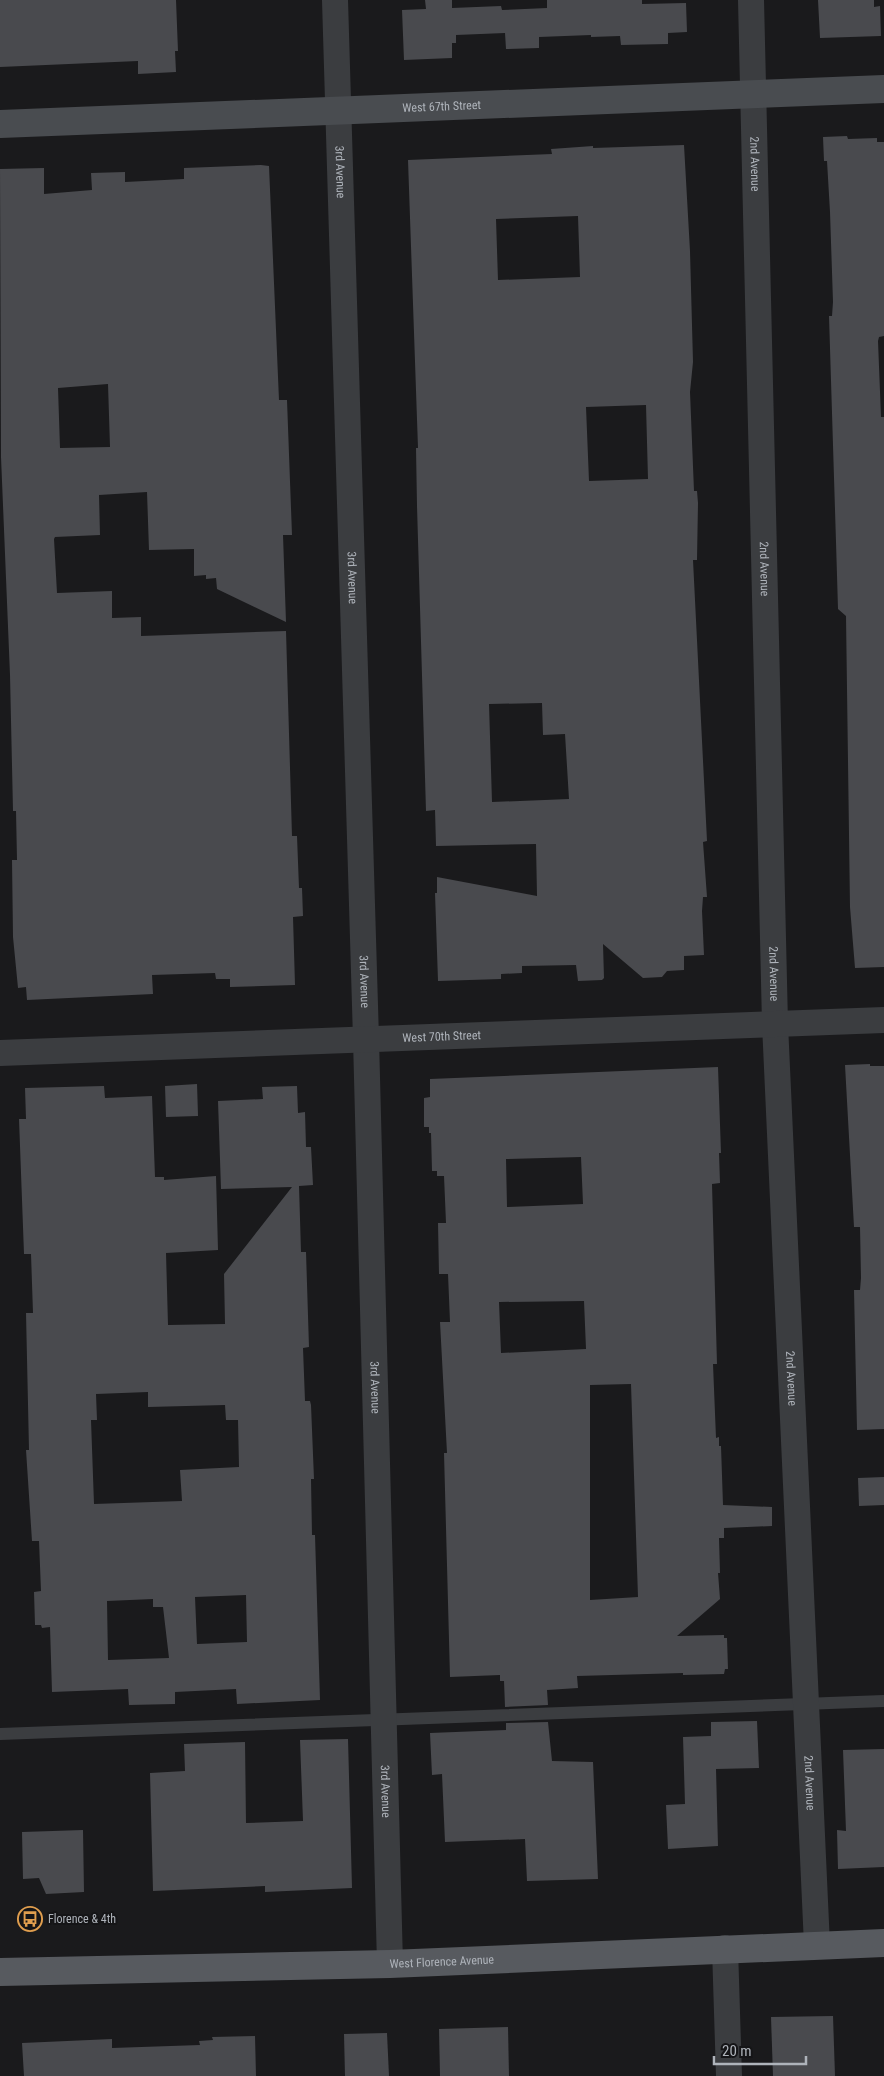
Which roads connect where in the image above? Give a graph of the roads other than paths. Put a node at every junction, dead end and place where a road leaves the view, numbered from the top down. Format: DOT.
graph roads {
  1 [pos="335,0"];
  2 [pos="751,0"];
  3 [pos="884,89"];
  4 [pos="754,94"];
  5 [pos="338,111"];
  6 [pos="0,124"];
  7 [pos="884,1020"];
  8 [pos="775,1024"];
  9 [pos="366,1039"];
  10 [pos="0,1052"];
  11 [pos="884,1701"];
  12 [pos="806,1704"];
  13 [pos="384,1720"];
  14 [pos="0,1734"];
  15 [pos="884,1943"];
  16 [pos="817,1945"];
  17 [pos="725,1948"];
  18 [pos="390,1964"];
  19 [pos="0,1972"];
  20 [pos="730,2076"];
  1 -- 5 [label="street, 3rd Avenue"];
  2 -- 4 [label="street, 2nd Avenue"];
  3 -- 4 [label="street, West 67th Street"];
  4 -- 5 [label="street, West 67th Street"];
  4 -- 8 [label="street, 2nd Avenue"];
  5 -- 6 [label="street, West 67th Street"];
  5 -- 9 [label="street, 3rd Avenue"];
  7 -- 8 [label="street, West 70th Street"];
  8 -- 9 [label="street, West 70th Street"];
  8 -- 12 [label="street, 2nd Avenue"];
  9 -- 10 [label="street, West 70th Street"];
  9 -- 13 [label="street, 3rd Avenue"];
  11 -- 12 [label="lane"];
  12 -- 13 [label="lane"];
  12 -- 16 [label="street, 2nd Avenue"];
  13 -- 14 [label="lane"];
  13 -- 18 [label="street, 3rd Avenue"];
  15 -- 16 [label="main road, West Florence Avenue"];
  16 -- 17 [label="main road, West Florence Avenue"];
  17 -- 18 [label="main road, West Florence Avenue"];
  17 -- 20 [label="street"];
  18 -- 19 [label="main road, West Florence Avenue"];
}
